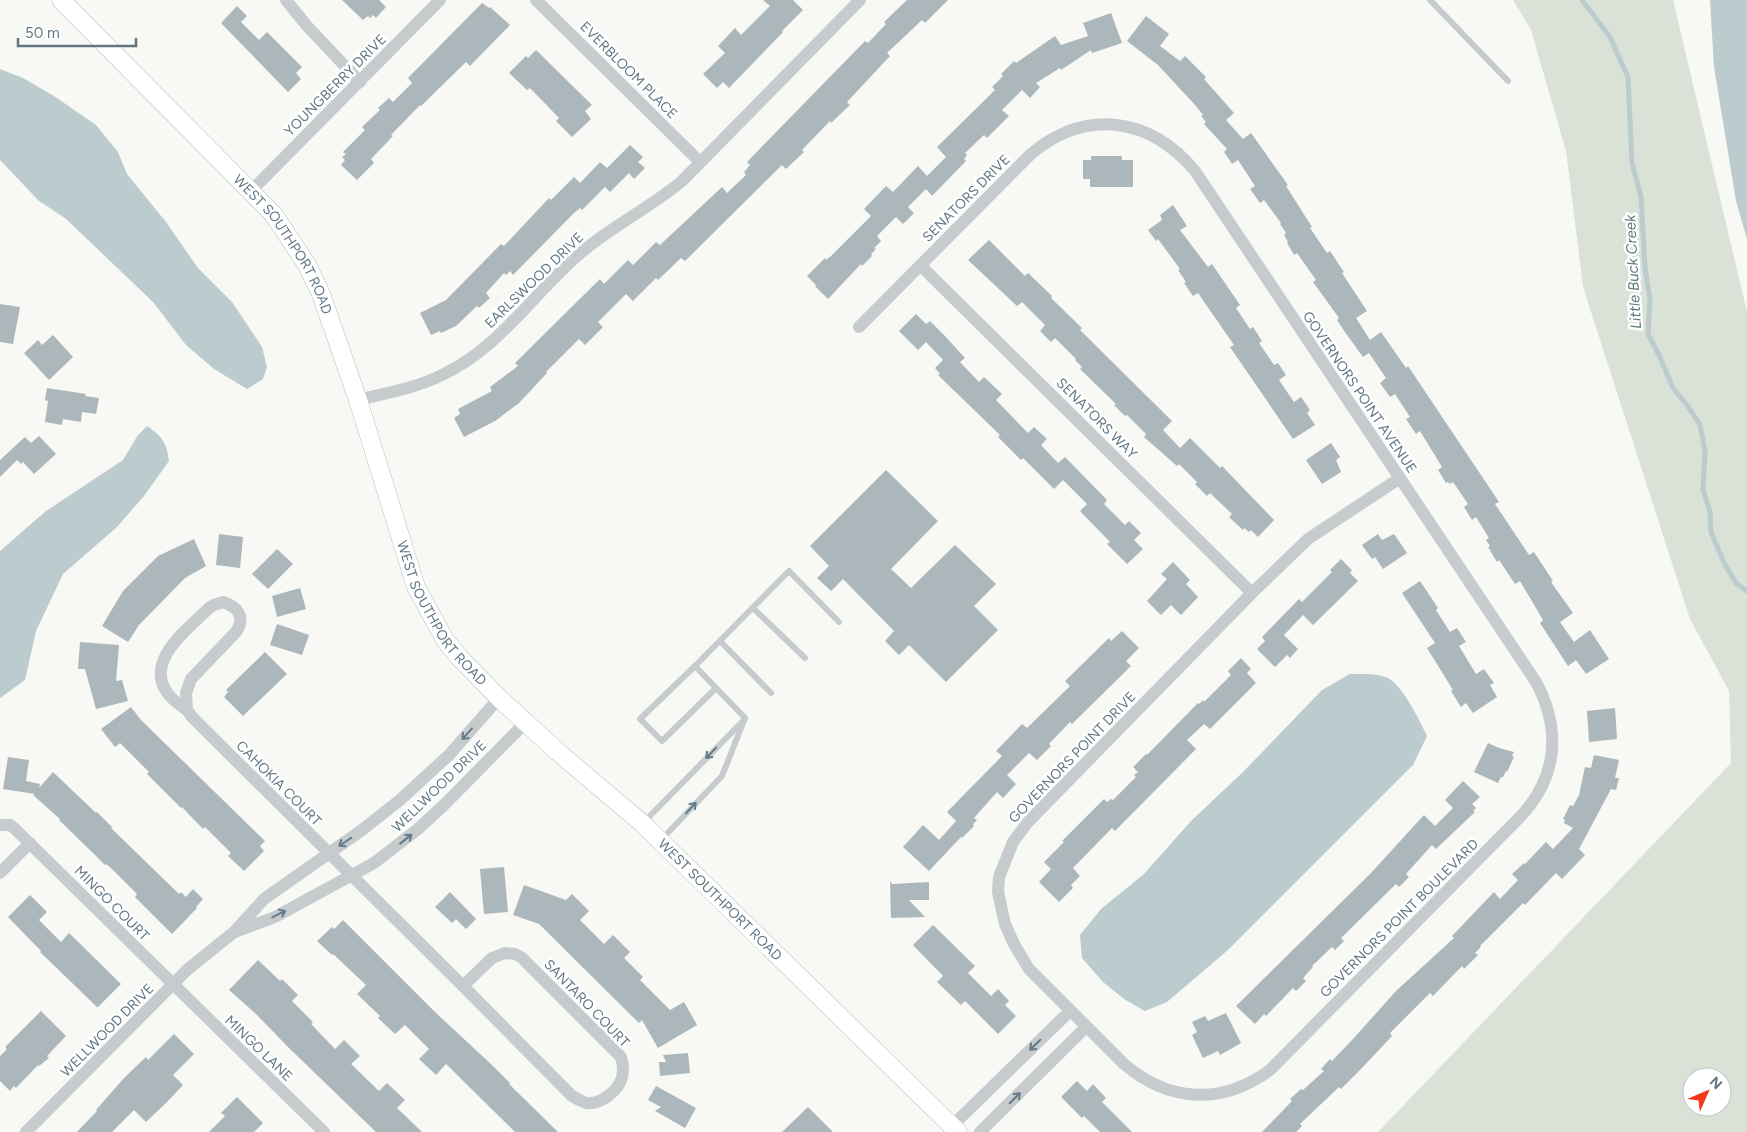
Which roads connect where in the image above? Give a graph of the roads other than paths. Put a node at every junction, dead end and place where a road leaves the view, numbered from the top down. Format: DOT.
graph roads {
  1 [pos="61,0"];
  2 [pos="286,0"];
  3 [pos="440,0"];
  4 [pos="536,0"];
  5 [pos="1430,0"];
  6 [pos="855,2"];
  7 [pos="1508,81"];
  8 [pos="360,82"];
  9 [pos="1114,124"];
  10 [pos="700,162"];
  11 [pos="251,191"];
  12 [pos="921,266"];
  13 [pos="859,327"];
  14 [pos="358,400"];
  15 [pos="1400,478"];
  16 [pos="1252,593"];
  17 [pos="753,608"];
  18 [pos="839,622"];
  19 [pos="720,641"];
  20 [pos="805,658"];
  21 [pos="695,666"];
  22 [pos="716,688"];
  23 [pos="771,693"];
  24 [pos="499,698"];
  25 [pos="187,710"];
  26 [pos="1549,712"];
  27 [pos="745,718"];
  28 [pos="526,722"];
  29 [pos="643,824"];
  30 [pos="0,825"];
  31 [pos="660,841"];
  32 [pos="30,843"];
  33 [pos="328,853"];
  34 [pos="0,873"];
  35 [pos="351,876"];
  36 [pos="234,932"];
  37 [pos="173,985"];
  38 [pos="463,986"];
  39 [pos="1070,1011"];
  40 [pos="1086,1027"];
  41 [pos="1203,1095"];
  42 [pos="955,1129"];
  43 [pos="317,1130"];
  44 [pos="26,1132"];
  45 [pos="980,1132"];
  1 -- 11 [label="main road, WEST SOUTHPORT ROAD"];
  2 -- 8 [label="street"];
  3 -- 8 [label="street, YOUNGBERRY DRIVE"];
  4 -- 10 [label="street, EVERBLOOM PLACE"];
  5 -- 7 [label="lane"];
  6 -- 10 [label="street, EARLSWOOD DRIVE"];
  8 -- 11 [label="street, YOUNGBERRY DRIVE"];
  9 -- 12 [label="street, SENATORS DRIVE"];
  9 -- 15 [label="street, GOVERNORS POINT AVENUE"];
  10 -- 14 [label="street, EARLSWOOD DRIVE"];
  11 -- 14 [label="main road, WEST SOUTHPORT ROAD"];
  12 -- 13 [label="street, SENATORS DRIVE"];
  12 -- 16 [label="street, SENATORS WAY"];
  14 -- 24 [label="main road, WEST SOUTHPORT ROAD"];
  15 -- 16 [label="street, GOVERNORS POINT DRIVE"];
  15 -- 26 [label="street, GOVERNORS POINT AVENUE"];
  16 -- 39 [label="street, GOVERNORS POINT DRIVE"];
  17 -- 18 [label="lane"];
  17 -- 19 [label="lane"];
  17 -- 20 [label="lane"];
  19 -- 21 [label="lane"];
  19 -- 23 [label="lane"];
  21 -- 22 [label="lane"];
  21 -- 22 [label="lane"];
  22 -- 27 [label="lane"];
  24 -- 28 [label="main road, WEST SOUTHPORT ROAD"];
  24 -- 33 [label="street, WELLWOOD DRIVE, one-way"];
  25 -- 25 [label="street, CAHOKIA COURT"];
  25 -- 33 [label="street, CAHOKIA COURT"];
  26 -- 41 [label="street, GOVERNORS POINT BOULEVARD"];
  27 -- 29 [label="lane, one-way"];
  31 -- 27 [label="lane, one-way"];
  28 -- 29 [label="main road, WEST SOUTHPORT ROAD"];
  35 -- 28 [label="street, WELLWOOD DRIVE, one-way"];
  29 -- 31 [label="main road, WEST SOUTHPORT ROAD"];
  30 -- 32 [label="street, MINGO COURT"];
  31 -- 42 [label="main road, WEST SOUTHPORT ROAD"];
  32 -- 34 [label="street"];
  32 -- 37 [label="street, MINGO COURT"];
  33 -- 35 [label="street, CAHOKIA COURT"];
  33 -- 36 [label="street, WELLWOOD DRIVE"];
  36 -- 35 [label="street, WELLWOOD DRIVE, one-way"];
  35 -- 38 [label="street, SANTARO COURT"];
  36 -- 37 [label="street, WELLWOOD DRIVE"];
  37 -- 43 [label="street, MINGO LANE"];
  37 -- 44 [label="street, WELLWOOD DRIVE"];
  38 -- 38 [label="street, SANTARO COURT"];
  39 -- 40 [label="street, GOVERNORS POINT DRIVE"];
  39 -- 42 [label="street, one-way"];
  40 -- 41 [label="street, GOVERNORS POINT DRIVE"];
  45 -- 40 [label="street, one-way"];
}
